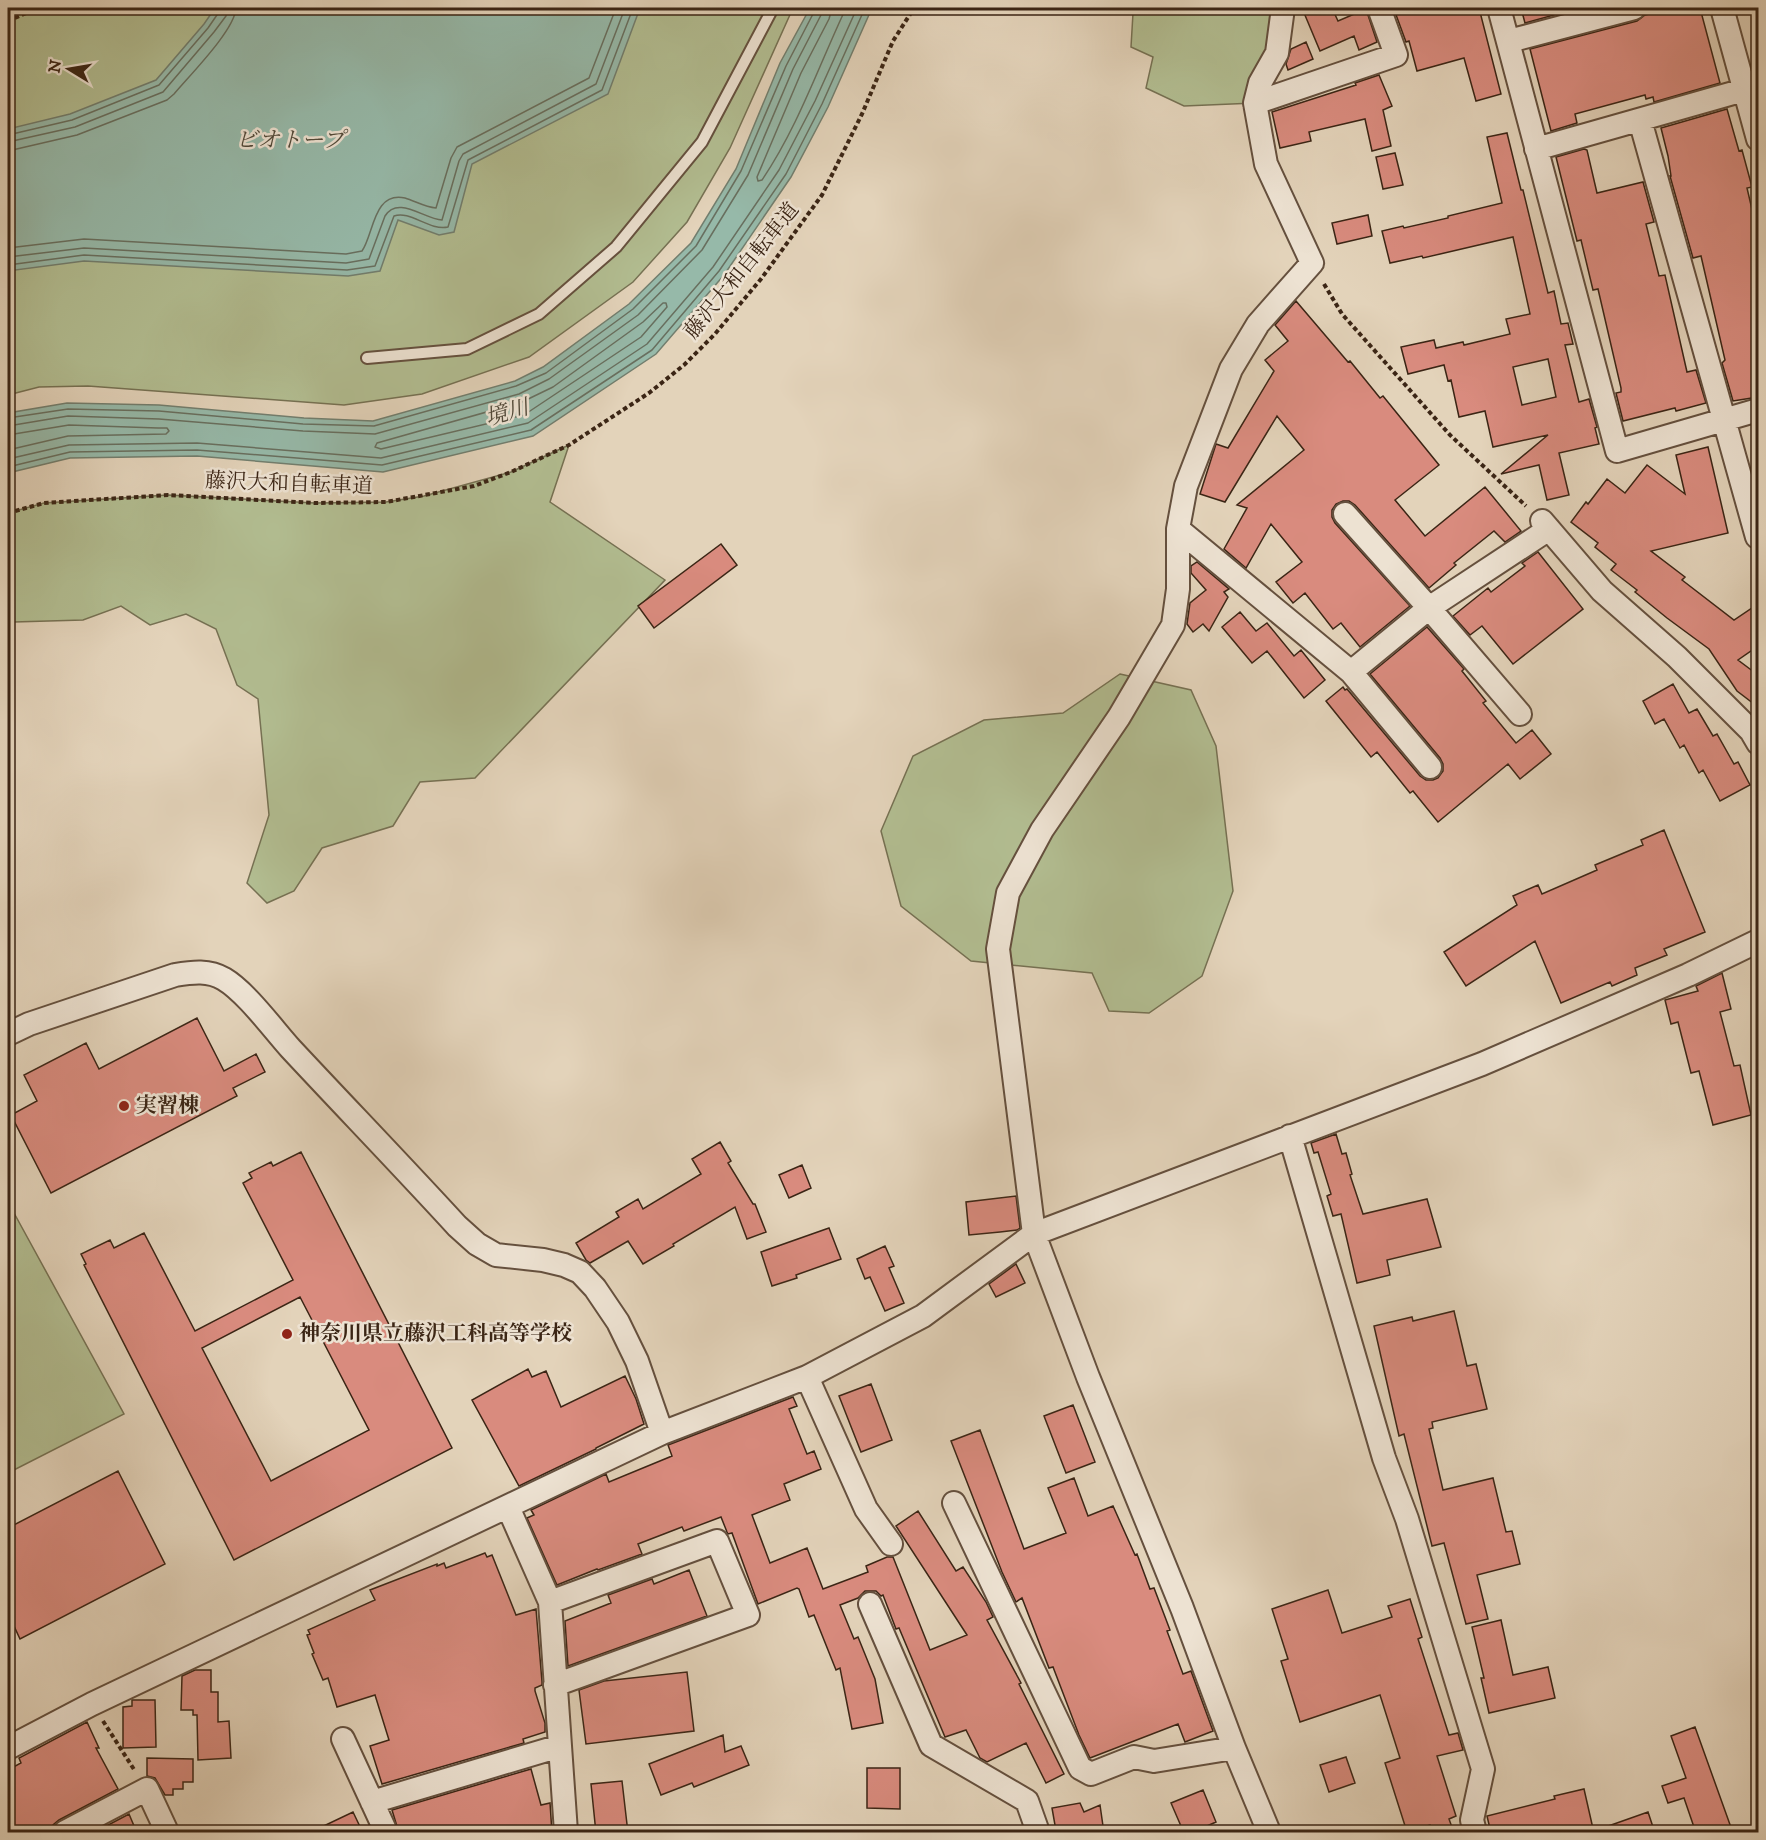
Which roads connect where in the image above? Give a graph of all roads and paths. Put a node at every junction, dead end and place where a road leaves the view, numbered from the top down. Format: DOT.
graph roads {
  1 [pos="38,8"];
  2 [pos="773,8"];
  3 [pos="914,8"];
  4 [pos="1283,8"];
  5 [pos="1379,8"];
  6 [pos="1499,8"];
  7 [pos="1634,8"];
  8 [pos="1722,8"];
  9 [pos="8,21"];
  10 [pos="1509,41"];
  11 [pos="1752,88"];
  12 [pos="1256,103"];
  13 [pos="1640,120"];
  14 [pos="1758,139"];
  15 [pos="1536,149"];
  16 [pos="1312,263"];
  17 [pos="367,358"];
  18 [pos="1758,410"];
  19 [pos="1725,420"];
  20 [pos="8,513"];
  21 [pos="1345,514"];
  22 [pos="1545,525"];
  23 [pos="1178,529"];
  24 [pos="1758,537"];
  25 [pos="1429,608"];
  26 [pos="1351,672"];
  27 [pos="1520,714"];
  28 [pos="1758,743"];
  29 [pos="1430,766"];
  30 [pos="1758,941"];
  31 [pos="8,1034"];
  32 [pos="1290,1137"];
  33 [pos="1034,1234"];
  34 [pos="807,1377"];
  35 [pos="662,1433"];
  36 [pos="954,1503"];
  37 [pos="508,1507"];
  38 [pos="891,1544"];
  39 [pos="550,1602"];
  40 [pos="870,1604"];
  41 [pos="555,1685"];
  42 [pos="92,1704"];
  43 [pos="343,1739"];
  44 [pos="561,1746"];
  45 [pos="8,1748"];
  46 [pos="1234,1748"];
  47 [pos="147,1789"];
  48 [pos="372,1802"];
  49 [pos="65,1833"];
  50 [pos="167,1833"];
  51 [pos="386,1833"];
  52 [pos="566,1833"];
  53 [pos="1038,1833"];
  54 [pos="1269,1833"];
  55 [pos="1475,1833"];
  1 -- 9 [label="path"];
  2 -- 17 [label="lane"];
  3 -- 20 [label="path, 藤沢大和自転車道"];
  4 -- 12 [label="street"];
  5 -- 12 [label="street"];
  6 -- 10 [label="street"];
  7 -- 10 [label="street"];
  8 -- 11 [label="street"];
  10 -- 15 [label="street"];
  11 -- 13 [label="street"];
  11 -- 14 [label="street"];
  12 -- 16 [label="street"];
  13 -- 15 [label="street"];
  13 -- 19 [label="street"];
  15 -- 19 [label="street"];
  16 -- 22 [label="path"];
  16 -- 23 [label="street"];
  18 -- 19 [label="street"];
  19 -- 24 [label="street"];
  21 -- 25 [label="street"];
  22 -- 25 [label="street"];
  22 -- 28 [label="street"];
  23 -- 26 [label="street"];
  23 -- 33 [label="street"];
  25 -- 26 [label="street"];
  25 -- 27 [label="street"];
  26 -- 29 [label="street"];
  30 -- 32 [label="street"];
  31 -- 35 [label="street"];
  32 -- 33 [label="street"];
  32 -- 55 [label="street"];
  33 -- 34 [label="street"];
  33 -- 46 [label="street"];
  34 -- 35 [label="street"];
  34 -- 38 [label="street"];
  35 -- 37 [label="street"];
  36 -- 46 [label="street"];
  37 -- 39 [label="street"];
  37 -- 42 [label="street"];
  39 -- 41 [label="street"];
  39 -- 41 [label="street"];
  40 -- 53 [label="street"];
  41 -- 44 [label="street"];
  42 -- 45 [label="street"];
  42 -- 47 [label="path"];
  43 -- 48 [label="street"];
  44 -- 48 [label="street"];
  44 -- 52 [label="street"];
  46 -- 54 [label="street"];
  47 -- 49 [label="street"];
  47 -- 50 [label="street"];
  48 -- 51 [label="street"];
}
